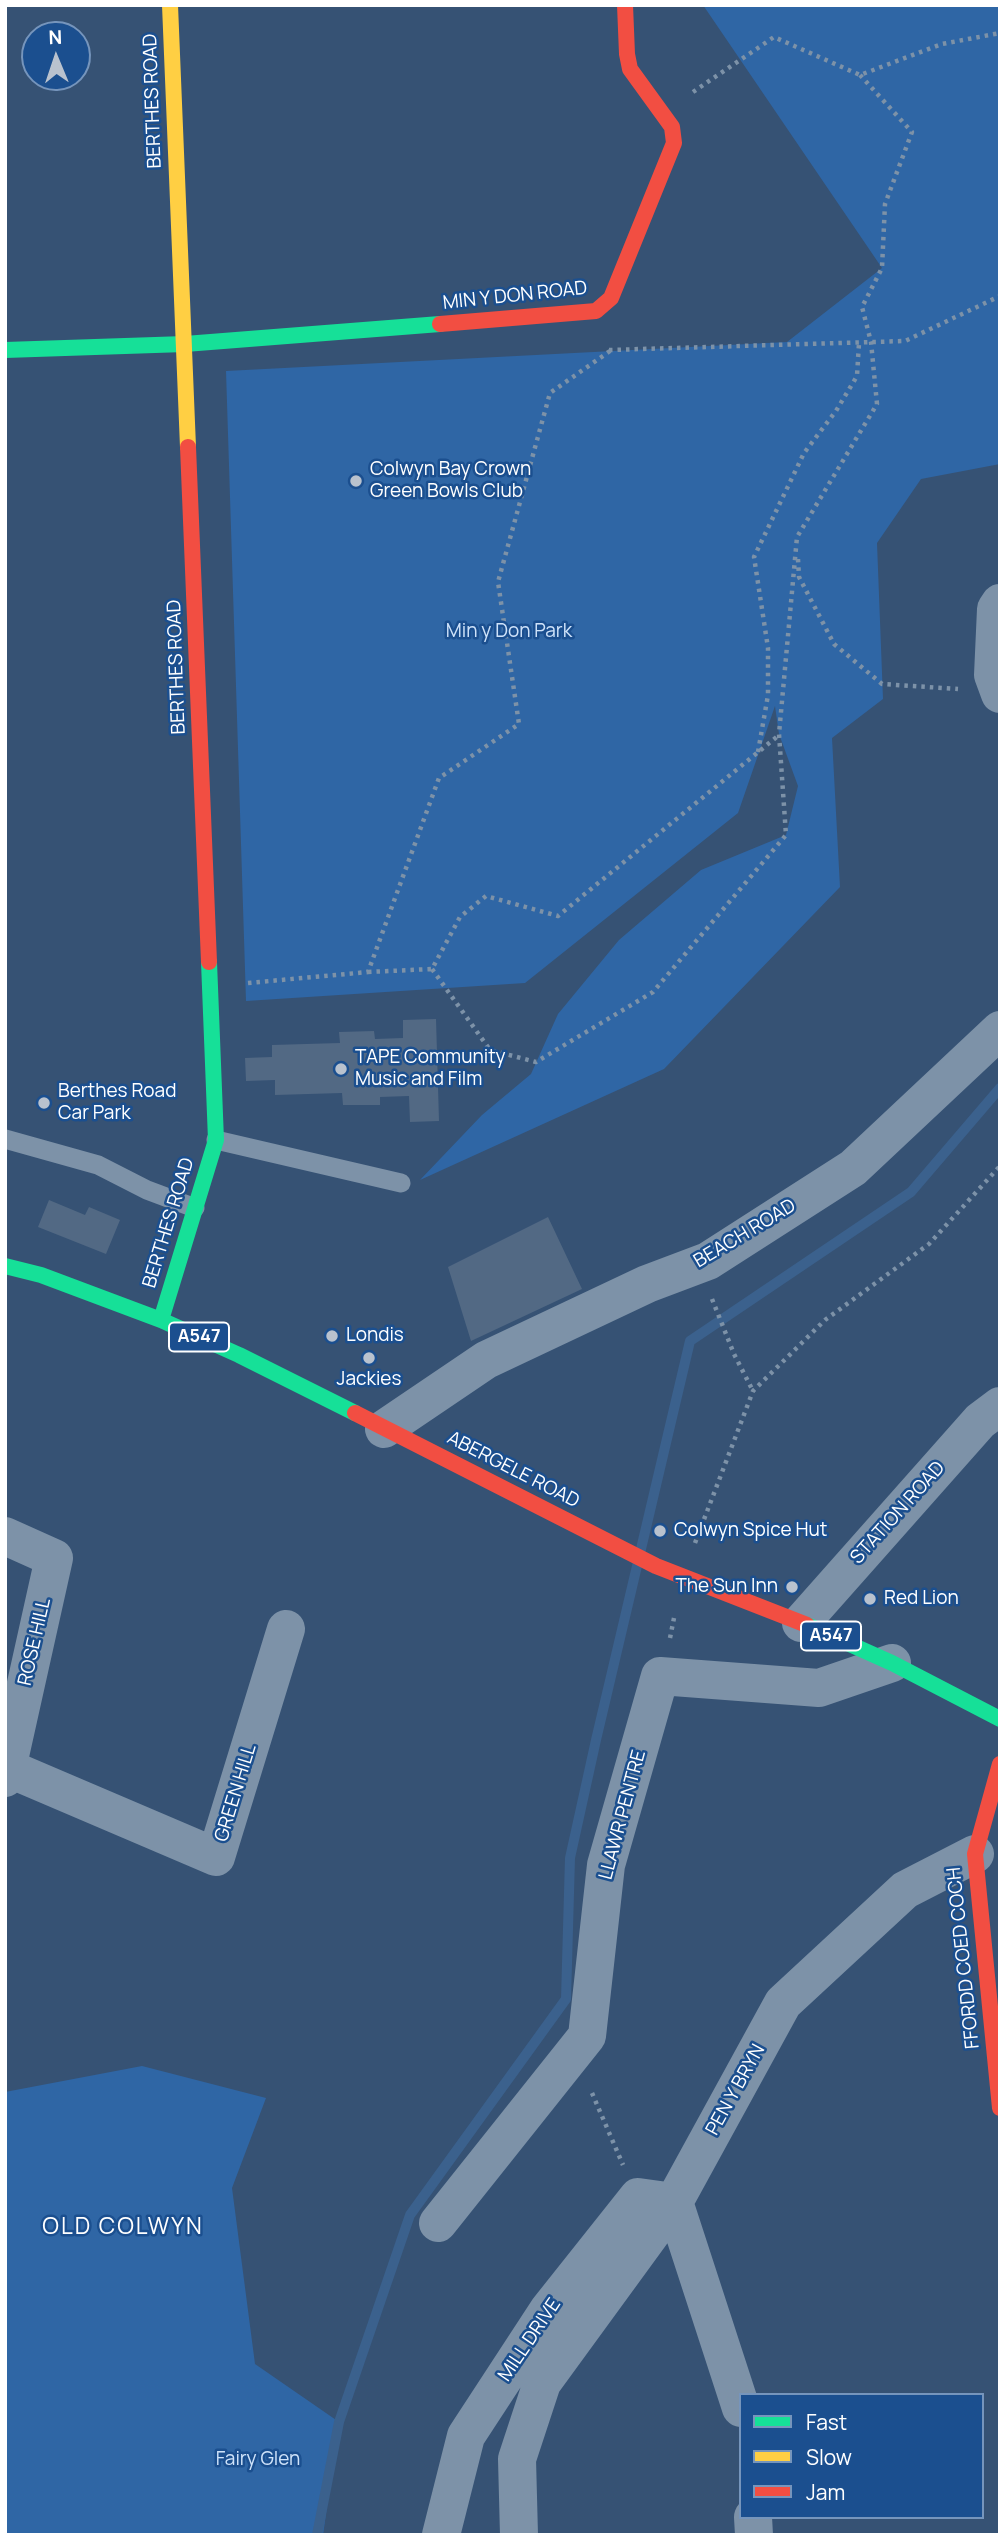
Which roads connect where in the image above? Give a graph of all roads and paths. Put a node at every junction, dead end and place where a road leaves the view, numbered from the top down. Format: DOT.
graph roads {
  1 [pos="170,5"];
  2 [pos="625,5"];
  3 [pos="1000,33"];
  4 [pos="860,75"];
  5 [pos="663,112"];
  6 [pos="1000,296"];
  7 [pos="582,313"];
  8 [pos="871,342"];
  9 [pos="859,343"];
  10 [pos="185,344"];
  11 [pos="5,350"];
  12 [pos="610,351"];
  13 [pos="797,537"];
  14 [pos="1000,603"];
  15 [pos="999,691"];
  16 [pos="779,734"];
  17 [pos="758,752"];
  18 [pos="432,969"];
  19 [pos="368,972"];
  20 [pos="210,986"];
  21 [pos="1000,1030"];
  22 [pos="5,1139"];
  23 [pos="216,1140"];
  24 [pos="1000,1166"];
  25 [pos="401,1183"];
  26 [pos="195,1208"];
  27 [pos="5,1266"];
  28 [pos="713,1302"];
  29 [pos="161,1320"];
  30 [pos="753,1391"];
  31 [pos="1000,1406"];
  32 [pos="384,1429"];
  33 [pos="5,1536"];
  34 [pos="694,1547"];
  35 [pos="801,1623"];
  36 [pos="286,1629"];
  37 [pos="892,1663"];
  38 [pos="1000,1719"];
  39 [pos="1000,1764"];
  40 [pos="6,1771"];
  41 [pos="975,1854"];
  42 [pos="587,2036"];
  43 [pos="1000,2108"];
  44 [pos="656,2200"];
  45 [pos="438,2222"];
  46 [pos="739,2403"];
  47 [pos="441,2535"];
  48 [pos="519,2535"];
  1 -- 10 [label="street, BERTHES ROAD"];
  2 -- 5 [label="street, MIN Y DON ROAD"];
  3 -- 4 [label="path"];
  4 -- 5 [label="path"];
  4 -- 8 [label="path"];
  5 -- 7 [label="street, MIN Y DON ROAD"];
  6 -- 8 [label="path"];
  7 -- 10 [label="street, MIN Y DON ROAD"];
  7 -- 12 [label="path"];
  8 -- 9 [label="path"];
  8 -- 13 [label="path"];
  9 -- 12 [label="path"];
  9 -- 17 [label="path"];
  10 -- 11 [label="street, MIN Y DON ROAD"];
  10 -- 20 [label="street, BERTHES ROAD"];
  12 -- 19 [label="path"];
  13 -- 15 [label="path"];
  13 -- 16 [label="path"];
  14 -- 15 [label="street"];
  16 -- 17 [label="path"];
  16 -- 18 [label="path"];
  17 -- 18 [label="path"];
  18 -- 19 [label="path"];
  19 -- 20 [label="path"];
  20 -- 23 [label="street, BERTHES ROAD"];
  21 -- 32 [label="street, BEACH ROAD"];
  22 -- 26 [label="lane"];
  23 -- 25 [label="lane"];
  23 -- 26 [label="street, BERTHES ROAD"];
  24 -- 30 [label="path"];
  26 -- 29 [label="street, BERTHES ROAD"];
  27 -- 29 [label="street, ABERGELE ROAD / A547"];
  28 -- 30 [label="path"];
  29 -- 32 [label="street, ABERGELE ROAD / A547"];
  30 -- 34 [label="path"];
  31 -- 35 [label="street, STATION ROAD"];
  32 -- 35 [label="street, ABERGELE ROAD / A547"];
  33 -- 40 [label="street, ROSE HILL"];
  35 -- 37 [label="street, ABERGELE ROAD / A547"];
  36 -- 40 [label="street, GREEN HILL"];
  37 -- 38 [label="street, ABERGELE ROAD / A547"];
  37 -- 42 [label="street, LLAWR PENTRE"];
  39 -- 41 [label="street, FFORDD COED COCH"];
  41 -- 43 [label="street, FFORDD COED COCH"];
  41 -- 44 [label="street, PEN Y BRYN"];
  42 -- 44 [label="path"];
  42 -- 45 [label="street"];
  44 -- 46 [label="street"];
  44 -- 47 [label="street, MILL DRIVE"];
  44 -- 48 [label="street"];
}
